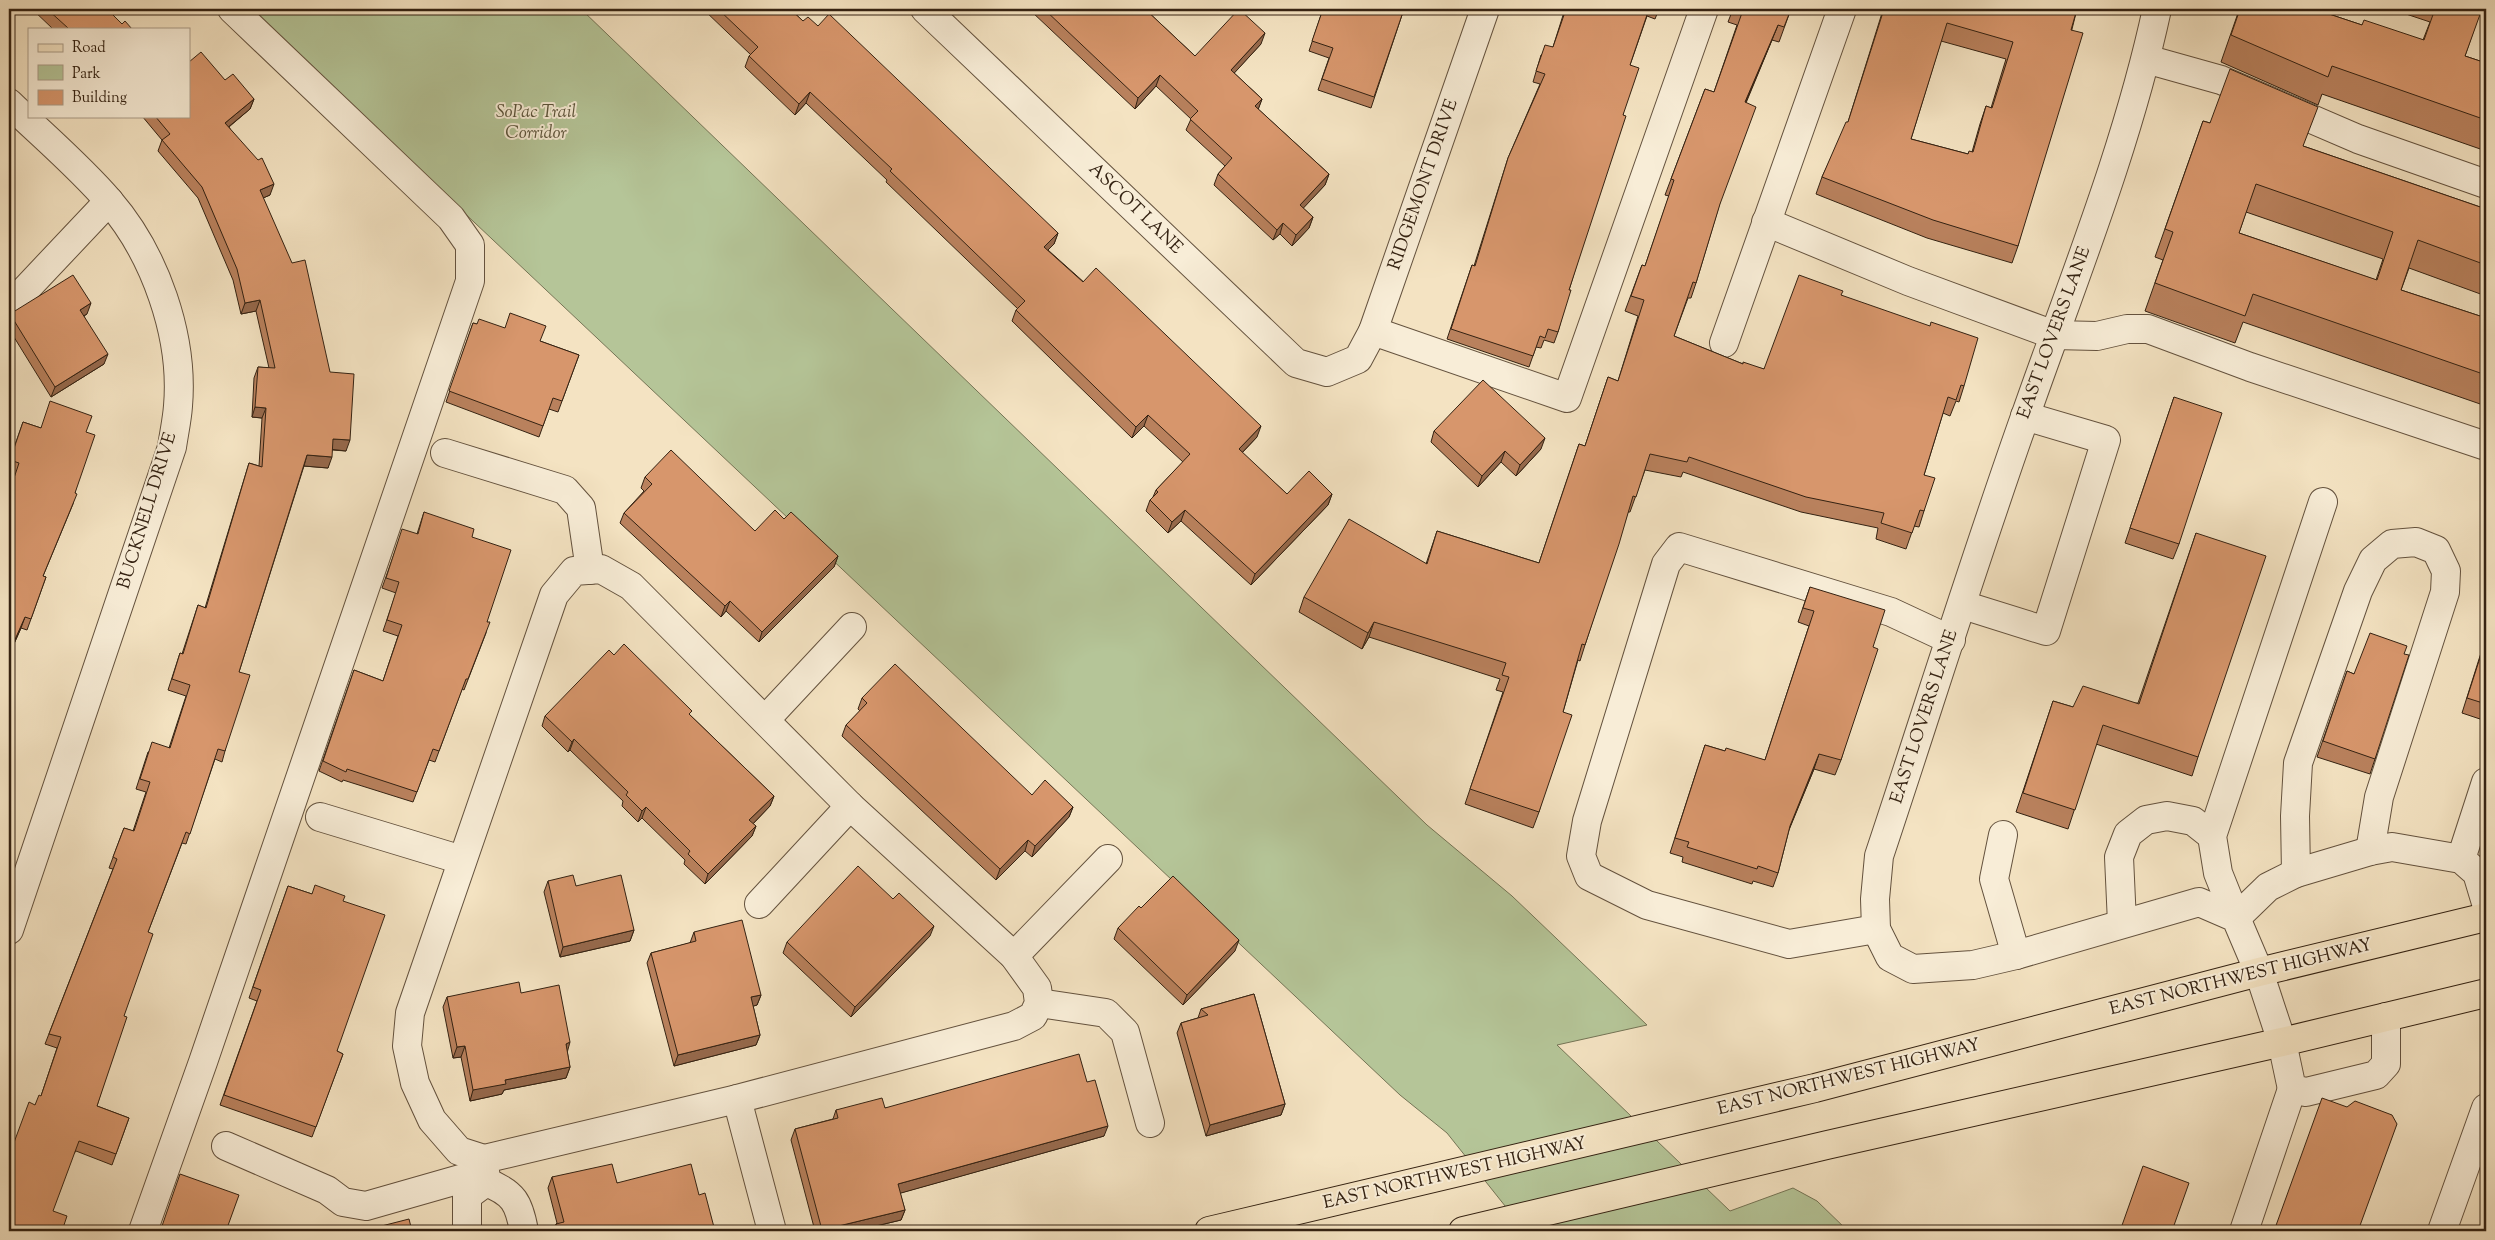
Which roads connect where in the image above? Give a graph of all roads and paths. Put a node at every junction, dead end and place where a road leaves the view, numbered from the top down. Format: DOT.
graph roads {
  1 [pos="232,9"];
  2 [pos="925,9"];
  3 [pos="1484,9"];
  4 [pos="1704,9"];
  5 [pos="1842,9"];
  6 [pos="2157,9"];
  7 [pos="2146,59"];
  8 [pos="9,103"];
  9 [pos="2486,184"];
  10 [pos="109,201"];
  11 [pos="1766,222"];
  12 [pos="9,307"];
  13 [pos="1373,331"];
  14 [pos="2054,335"];
  15 [pos="1724,343"];
  16 [pos="1358,359"];
  17 [pos="2025,416"];
  18 [pos="2486,446"];
  19 [pos="445,453"];
  20 [pos="2323,502"];
  21 [pos="590,570"];
  22 [pos="1962,605"];
  23 [pos="852,627"];
  24 [pos="1951,640"];
  25 [pos="766,719"];
  26 [pos="2486,782"];
  27 [pos="850,806"];
  28 [pos="320,817"];
  29 [pos="2003,835"];
  30 [pos="2212,836"];
  31 [pos="2370,851"];
  32 [pos="2461,858"];
  33 [pos="1108,859"];
  34 [pos="462,860"];
  35 [pos="2296,873"];
  36 [pos="16,885"];
  37 [pos="2486,903"];
  38 [pos="759,904"];
  39 [pos="2486,917"];
  40 [pos="2236,918"];
  41 [pos="2122,923"];
  42 [pos="1876,929"];
  43 [pos="9,930"];
  44 [pos="2016,955"];
  45 [pos="1014,956"];
  46 [pos="2259,972"];
  47 [pos="2486,993"];
  48 [pos="1039,1002"];
  49 [pos="2386,1017"];
  50 [pos="2282,1042"];
  51 [pos="2292,1089"];
  52 [pos="737,1099"];
  53 [pos="2485,1114"];
  54 [pos="1150,1122"];
  55 [pos="226,1146"];
  56 [pos="485,1171"];
  57 [pos="143,1231"];
  58 [pos="467,1231"];
  59 [pos="524,1231"];
  60 [pos="772,1231"];
  61 [pos="1209,1231"];
  62 [pos="1463,1231"];
  63 [pos="2244,1231"];
  64 [pos="2442,1231"];
  1 -- 57 [label="street"];
  2 -- 16 [label="street, ASCOT LANE"];
  3 -- 13 [label="street, RIDGEMONT DRIVE"];
  4 -- 13 [label="street"];
  5 -- 11 [label="street"];
  6 -- 7 [label="street, EAST LOVERS LANE"];
  7 -- 9 [label="street"];
  7 -- 14 [label="street, EAST LOVERS LANE"];
  8 -- 10 [label="street, BUCKNELL DRIVE"];
  10 -- 12 [label="street"];
  10 -- 36 [label="street, BUCKNELL DRIVE"];
  11 -- 14 [label="street"];
  11 -- 15 [label="street"];
  13 -- 16 [label="street, RIDGEMONT DRIVE"];
  14 -- 17 [label="street, EAST LOVERS LANE"];
  14 -- 18 [label="street"];
  17 -- 22 [label="street, EAST LOVERS LANE"];
  17 -- 22 [label="street"];
  19 -- 21 [label="street"];
  20 -- 30 [label="street"];
  21 -- 25 [label="street"];
  21 -- 34 [label="street"];
  22 -- 24 [label="street, EAST LOVERS LANE"];
  23 -- 25 [label="street"];
  24 -- 42 [label="street, EAST LOVERS LANE"];
  24 -- 42 [label="street"];
  25 -- 27 [label="street"];
  26 -- 32 [label="street"];
  27 -- 38 [label="street"];
  27 -- 45 [label="street"];
  28 -- 34 [label="street"];
  29 -- 44 [label="street"];
  30 -- 40 [label="street"];
  30 -- 41 [label="street"];
  31 -- 32 [label="street"];
  31 -- 35 [label="street"];
  31 -- 35 [label="street"];
  32 -- 37 [label="street"];
  33 -- 45 [label="street"];
  34 -- 56 [label="street"];
  35 -- 40 [label="street"];
  36 -- 43 [label="street, BUCKNELL DRIVE"];
  39 -- 46 [label="main road, EAST NORTHWEST HIGHWAY"];
  40 -- 41 [label="street, EAST LOVERS LANE"];
  40 -- 46 [label="street"];
  41 -- 44 [label="street, EAST LOVERS LANE"];
  42 -- 44 [label="street, EAST LOVERS LANE"];
  45 -- 48 [label="street"];
  46 -- 50 [label="street"];
  46 -- 61 [label="main road, EAST NORTHWEST HIGHWAY"];
  47 -- 49 [label="main road"];
  48 -- 52 [label="street"];
  48 -- 54 [label="street"];
  49 -- 50 [label="main road"];
  49 -- 51 [label="street"];
  50 -- 51 [label="street"];
  50 -- 62 [label="main road"];
  51 -- 63 [label="street"];
  52 -- 56 [label="street"];
  52 -- 60 [label="street"];
  53 -- 64 [label="street"];
  55 -- 56 [label="street"];
  56 -- 58 [label="street"];
  56 -- 59 [label="street"];
}
